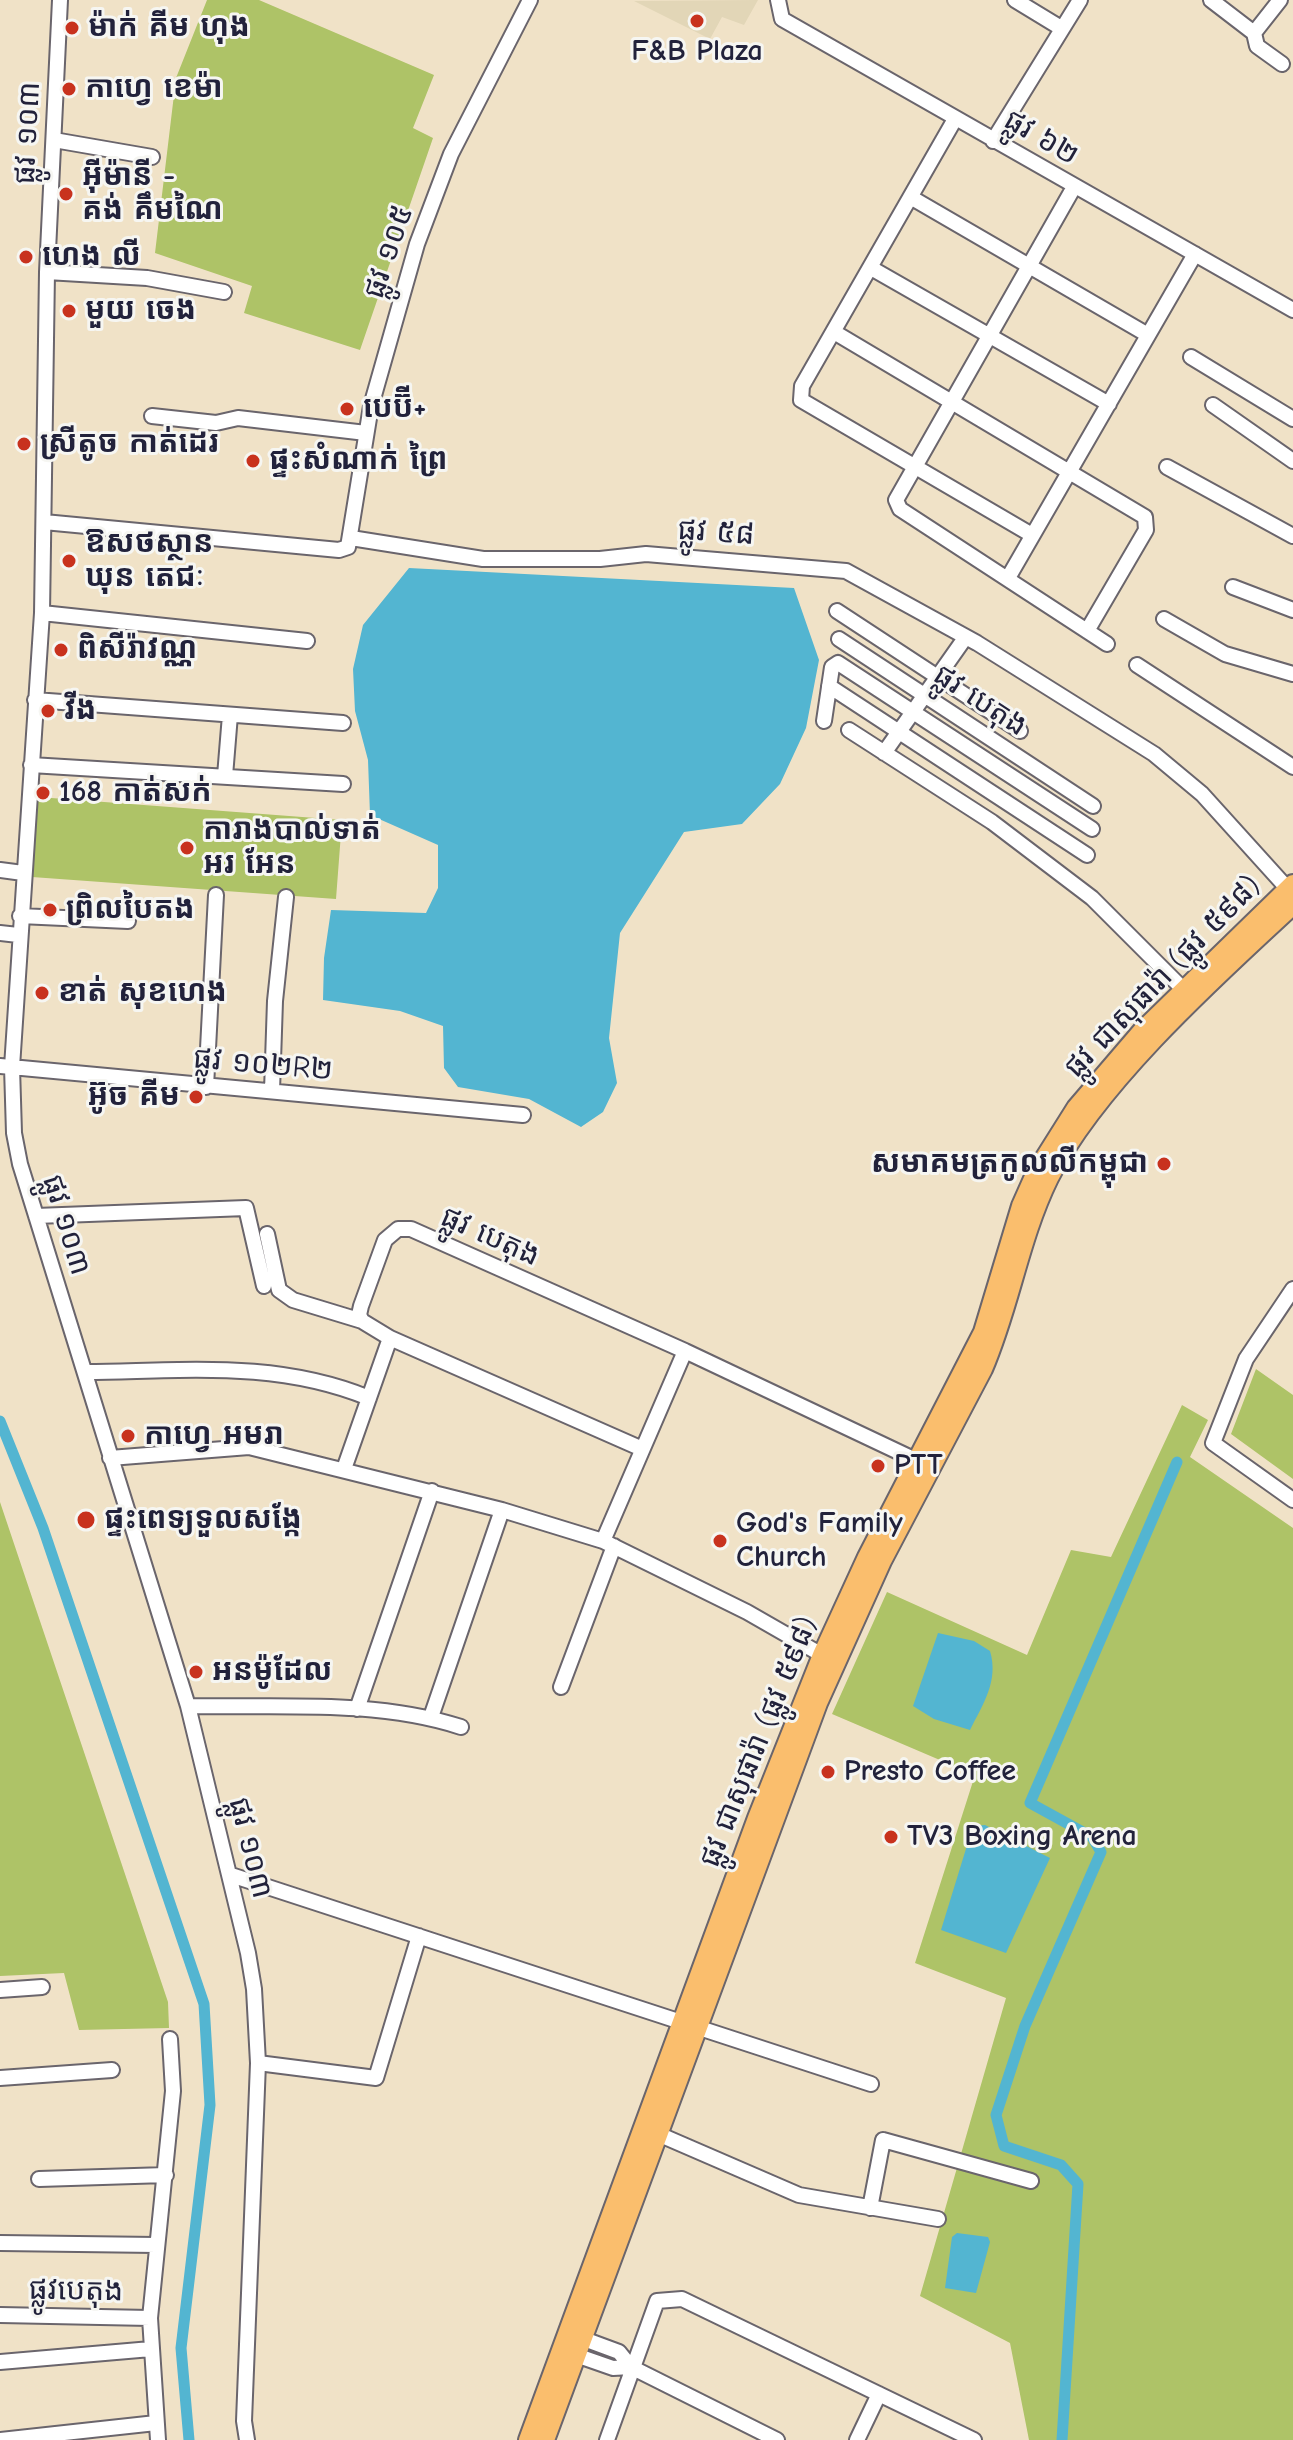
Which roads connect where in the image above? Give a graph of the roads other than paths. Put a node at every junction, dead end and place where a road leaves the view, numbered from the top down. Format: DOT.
graph roads {
  1 [pos="60,0"];
  2 [pos="530,0"];
  3 [pos="778,0"];
  4 [pos="1015,0"];
  5 [pos="1080,0"];
  6 [pos="1211,0"];
  7 [pos="1280,0"];
  8 [pos="1061,28"];
  9 [pos="1254,33"];
  10 [pos="1282,64"];
  11 [pos="955,119"];
  12 [pos="54,140"];
  13 [pos="993,141"];
  14 [pos="152,157"];
  15 [pos="1074,187"];
  16 [pos="912,198"];
  17 [pos="1195,254"];
  18 [pos="1029,266"];
  19 [pos="871,268"];
  20 [pos="47,272"];
  21 [pos="224,292"];
  22 [pos="1293,310"];
  23 [pos="834,332"];
  24 [pos="990,334"];
  25 [pos="1148,335"];
  26 [pos="1191,357"];
  27 [pos="951,401"];
  28 [pos="1109,404"];
  29 [pos="1213,405"];
  30 [pos="152,416"];
  31 [pos="1293,419"];
  32 [pos="366,433"];
  33 [pos="1293,437"];
  34 [pos="1288,457"];
  35 [pos="914,466"];
  36 [pos="1167,467"];
  37 [pos="1070,471"];
  38 [pos="44,522"];
  39 [pos="1032,535"];
  40 [pos="1293,536"];
  41 [pos="351,538"];
  42 [pos="1008,578"];
  43 [pos="1233,587"];
  44 [pos="1293,610"];
  45 [pos="837,611"];
  46 [pos="42,613"];
  47 [pos="1164,619"];
  48 [pos="1087,631"];
  49 [pos="965,638"];
  50 [pos="839,639"];
  51 [pos="307,641"];
  52 [pos="1107,644"];
  53 [pos="1137,665"];
  54 [pos="1293,674"];
  55 [pos="937,678"];
  56 [pos="829,686"];
  57 [pos="924,696"];
  58 [pos="35,700"];
  59 [pos="915,711"];
  60 [pos="230,715"];
  61 [pos="824,721"];
  62 [pos="343,723"];
  63 [pos="849,730"];
  64 [pos="1020,731"];
  65 [pos="900,732"];
  66 [pos="884,753"];
  67 [pos="31,765"];
  68 [pos="1293,767"];
  69 [pos="225,776"];
  70 [pos="343,784"];
  71 [pos="1064,787"];
  72 [pos="1052,802"];
  73 [pos="1093,806"];
  74 [pos="1092,829"];
  75 [pos="1087,855"];
  76 [pos="0,870"];
  77 [pos="23,873"];
  78 [pos="1291,892"];
  79 [pos="216,895"];
  80 [pos="286,897"];
  81 [pos="20,916"];
  82 [pos="128,921"];
  83 [pos="0,933"];
  84 [pos="18,935"];
  85 [pos="0,982"];
  86 [pos="16,983"];
  87 [pos="1184,990"];
  88 [pos="6,1067"];
  89 [pos="206,1087"];
  90 [pos="272,1091"];
  91 [pos="523,1115"];
  92 [pos="36,1216"];
  93 [pos="267,1234"];
  94 [pos="264,1286"];
  95 [pos="1293,1289"];
  96 [pos="362,1321"];
  97 [pos="390,1338"];
  98 [pos="685,1351"];
  99 [pos="86,1372"];
  100 [pos="369,1398"];
  101 [pos="640,1448"];
  102 [pos="110,1458"];
  103 [pos="924,1464"];
  104 [pos="344,1469"];
  105 [pos="432,1491"];
  106 [pos="1293,1500"];
  107 [pos="502,1510"];
  108 [pos="608,1544"];
  109 [pos="822,1655"];
  110 [pos="561,1687"];
  111 [pos="188,1706"];
  112 [pos="357,1709"];
  113 [pos="431,1717"];
  114 [pos="461,1727"];
  115 [pos="778,1788"];
  116 [pos="231,1875"];
  117 [pos="419,1936"];
  118 [pos="42,1987"];
  119 [pos="0,1990"];
  120 [pos="689,2026"];
  121 [pos="170,2039"];
  122 [pos="258,2063"];
  123 [pos="112,2070"];
  124 [pos="0,2078"];
  125 [pos="871,2084"];
  126 [pos="658,2134"];
  127 [pos="166,2175"];
  128 [pos="39,2179"];
  129 [pos="1031,2181"];
  130 [pos="628,2190"];
  131 [pos="870,2208"];
  132 [pos="938,2219"];
  133 [pos="0,2243"];
  134 [pos="156,2245"];
  135 [pos="0,2315"];
  136 [pos="150,2318"];
  137 [pos="571,2344"];
  138 [pos="151,2349"];
  139 [pos="0,2362"];
  140 [pos="631,2367"];
  141 [pos="879,2394"];
  142 [pos="156,2423"];
  143 [pos="0,2440"];
  144 [pos="158,2440"];
  145 [pos="247,2440"];
  146 [pos="528,2440"];
  147 [pos="545,2440"];
  148 [pos="607,2440"];
  149 [pos="777,2440"];
  150 [pos="857,2440"];
  151 [pos="974,2440"];
  1 -- 12 [label="street, ផ្លូវ ១០៣"];
  2 -- 32 [label="street, ផ្លូវ ១០៥"];
  3 -- 11 [label="street, ផ្លូវ ៦២"];
  4 -- 8 [label="street"];
  5 -- 8 [label="street"];
  6 -- 9 [label="street"];
  7 -- 9 [label="street"];
  8 -- 13 [label="street"];
  9 -- 10 [label="street"];
  11 -- 13 [label="street, ផ្លូវ ៦២"];
  11 -- 16 [label="street"];
  12 -- 14 [label="street"];
  12 -- 20 [label="street, ផ្លូវ ១០៣"];
  13 -- 15 [label="street, ផ្លូវ ៦២"];
  15 -- 17 [label="street, ផ្លូវ ៦២"];
  15 -- 18 [label="street"];
  16 -- 18 [label="street"];
  16 -- 19 [label="street"];
  17 -- 22 [label="street, ផ្លូវ ៦២"];
  17 -- 25 [label="street"];
  18 -- 24 [label="street"];
  18 -- 25 [label="street"];
  19 -- 23 [label="street"];
  19 -- 24 [label="street"];
  20 -- 21 [label="street"];
  20 -- 38 [label="street, ផ្លូវ ១០៣"];
  23 -- 27 [label="street"];
  23 -- 35 [label="street"];
  24 -- 27 [label="street"];
  24 -- 28 [label="street"];
  25 -- 28 [label="street"];
  26 -- 31 [label="street"];
  27 -- 35 [label="street"];
  27 -- 37 [label="street"];
  28 -- 37 [label="street"];
  29 -- 34 [label="street"];
  30 -- 32 [label="street"];
  32 -- 41 [label="street, ផ្លូវ ១០៥"];
  33 -- 34 [label="street"];
  35 -- 39 [label="street"];
  35 -- 42 [label="street"];
  36 -- 40 [label="street"];
  37 -- 39 [label="street"];
  37 -- 48 [label="street"];
  38 -- 41 [label="street, ផ្លូវ ៥៨"];
  38 -- 46 [label="street, ផ្លូវ ១០៣"];
  39 -- 42 [label="street"];
  41 -- 49 [label="street, ផ្លូវ ៥៨"];
  42 -- 48 [label="street"];
  43 -- 44 [label="street"];
  45 -- 55 [label="street"];
  46 -- 51 [label="street"];
  46 -- 58 [label="street, ផ្លូវ ១០៣"];
  47 -- 54 [label="street"];
  48 -- 52 [label="street"];
  49 -- 55 [label="street"];
  49 -- 78 [label="street, ផ្លូវ ៥៨"];
  50 -- 57 [label="street, ផ្លូវ បេតុង"];
  53 -- 68 [label="street"];
  55 -- 57 [label="street"];
  55 -- 64 [label="street"];
  56 -- 59 [label="street"];
  56 -- 61 [label="street"];
  56 -- 65 [label="street"];
  57 -- 59 [label="street"];
  57 -- 71 [label="street, ផ្លូវ បេតុង"];
  58 -- 60 [label="street"];
  58 -- 67 [label="street, ផ្លូវ ១០៣"];
  59 -- 65 [label="street"];
  59 -- 72 [label="street"];
  60 -- 62 [label="street"];
  60 -- 69 [label="street"];
  63 -- 66 [label="street"];
  65 -- 66 [label="street"];
  65 -- 75 [label="street"];
  66 -- 87 [label="street"];
  67 -- 69 [label="street"];
  67 -- 77 [label="street, ផ្លូវ ១០៣"];
  69 -- 70 [label="street"];
  71 -- 72 [label="street"];
  71 -- 73 [label="street, ផ្លូវ បេតុង"];
  72 -- 74 [label="street"];
  76 -- 77 [label="street"];
  77 -- 81 [label="street, ផ្លូវ ១០៣"];
  78 -- 87 [label="main road, ផ្លូវ ជាសុផារ៉ា (ផ្លូវ ៥៩៨)"];
  78 -- 103 [label="main road, ផ្លូវ ជាសុផារ៉ា (ផ្លូវ ៥៩៨)"];
  79 -- 89 [label="street"];
  80 -- 90 [label="street"];
  81 -- 82 [label="street"];
  81 -- 84 [label="street, ផ្លូវ ១០៣"];
  83 -- 84 [label="street"];
  84 -- 86 [label="street, ផ្លូវ ១០៣"];
  85 -- 86 [label="street"];
  86 -- 88 [label="street, ផ្លូវ ១០៣"];
  87 -- 103 [label="main road, ផ្លូវ ជាសុផារ៉ា (ផ្លូវ ៥៩៨)"];
  88 -- 89 [label="street, ផ្លូវ ១០២R២"];
  88 -- 92 [label="street, ផ្លូវ ១០៣"];
  89 -- 90 [label="street, ផ្លូវ ១០២R២"];
  90 -- 91 [label="street, ផ្លូវ ១០២R២"];
  92 -- 94 [label="street"];
  92 -- 99 [label="street, ផ្លូវ ១០៣"];
  93 -- 96 [label="street"];
  95 -- 106 [label="street"];
  96 -- 97 [label="street"];
  96 -- 98 [label="street, ផ្លូវ បេតុង"];
  97 -- 100 [label="street"];
  97 -- 101 [label="street"];
  98 -- 101 [label="street"];
  98 -- 103 [label="street, ផ្លូវ បេតុង"];
  99 -- 100 [label="street"];
  99 -- 102 [label="street, ផ្លូវ ១០៣"];
  100 -- 104 [label="street"];
  101 -- 108 [label="street"];
  102 -- 104 [label="street"];
  102 -- 111 [label="street, ផ្លូវ ១០៣"];
  103 -- 109 [label="main road, ផ្លូវ ជាសុផារ៉ា (ផ្លូវ ៥៩៨)"];
  103 -- 115 [label="main road, ផ្លូវ ជាសុផារ៉ា (ផ្លូវ ៥៩៨)"];
  104 -- 105 [label="street"];
  105 -- 107 [label="street"];
  105 -- 112 [label="street"];
  107 -- 108 [label="street"];
  107 -- 113 [label="street"];
  108 -- 109 [label="street"];
  108 -- 110 [label="street"];
  109 -- 115 [label="main road, ផ្លូវ ជាសុផារ៉ា (ផ្លូវ ៥៩៨)"];
  111 -- 112 [label="street"];
  111 -- 116 [label="street, ផ្លូវ ១០៣"];
  112 -- 113 [label="street"];
  113 -- 114 [label="street"];
  115 -- 120 [label="main road, ផ្លូវ ជាសុផារ៉ា (ផ្លូវ ៥៩៨)"];
  116 -- 117 [label="street"];
  116 -- 122 [label="street, ផ្លូវ ១០៣"];
  117 -- 120 [label="street"];
  117 -- 122 [label="street"];
  118 -- 119 [label="street"];
  120 -- 125 [label="street"];
  120 -- 126 [label="main road, ផ្លូវ ជាសុផារ៉ា (ផ្លូវ ៥៩៨)"];
  120 -- 130 [label="main road, ផ្លូវ ជាសុផារ៉ា (ផ្លូវ ៥៩៨)"];
  121 -- 127 [label="street"];
  122 -- 145 [label="street, ផ្លូវ ១០៣"];
  123 -- 124 [label="street"];
  126 -- 130 [label="main road, ផ្លូវ ជាសុផារ៉ា (ផ្លូវ ៥៩៨)"];
  126 -- 131 [label="street"];
  127 -- 128 [label="street"];
  127 -- 134 [label="street"];
  129 -- 131 [label="street"];
  130 -- 137 [label="main road, ផ្លូវ ជាសុផារ៉ា (ផ្លូវ ៥៩៨)"];
  131 -- 132 [label="street"];
  133 -- 134 [label="street"];
  134 -- 136 [label="street"];
  135 -- 136 [label="street, ផ្លូវបេតុង"];
  136 -- 138 [label="street"];
  137 -- 140 [label="street"];
  137 -- 146 [label="main road, ផ្លូវ ជាសុផារ៉ា (ផ្លូវ ៥៩៨)"];
  137 -- 147 [label="main road, ផ្លូវ ជាសុផារ៉ា (ផ្លូវ ៥៩៨)"];
  138 -- 139 [label="street"];
  138 -- 142 [label="street"];
  140 -- 141 [label="street"];
  140 -- 148 [label="street"];
  140 -- 149 [label="street"];
  141 -- 150 [label="street"];
  141 -- 151 [label="street"];
  142 -- 143 [label="street"];
  142 -- 144 [label="street"];
}
